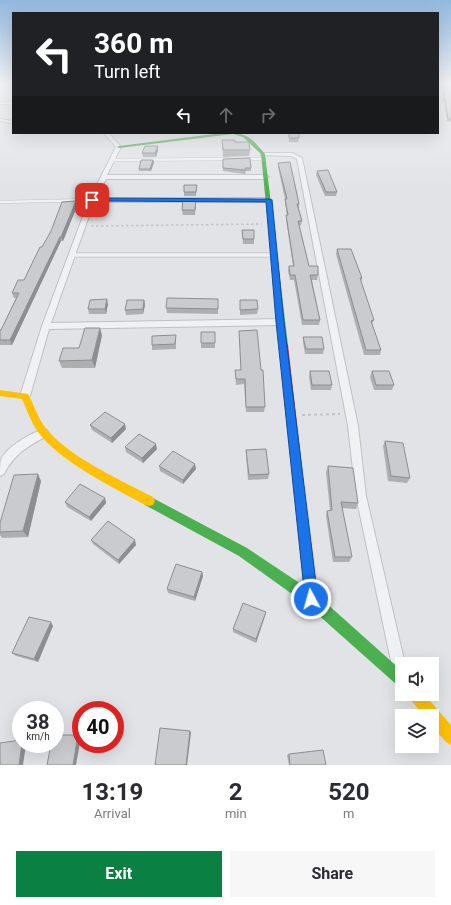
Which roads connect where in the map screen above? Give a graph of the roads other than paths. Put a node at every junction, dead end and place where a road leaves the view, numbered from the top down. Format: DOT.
graph roads {
  1 [pos="0,120"];
  2 [pos="12,122"];
  3 [pos="107,134"];
  4 [pos="225,134"];
  5 [pos="237,134"];
  6 [pos="119,147"];
  7 [pos="263,157"];
  8 [pos="232,159"];
  9 [pos="240,159"];
  10 [pos="112,160"];
  11 [pos="104,177"];
  12 [pos="266,177"];
  13 [pos="92,200"];
  14 [pos="269,200"];
  15 [pos="0,202"];
  16 [pos="72,255"];
  17 [pos="275,255"];
  18 [pos="280,322"];
  19 [pos="46,326"];
  20 [pos="0,393"];
  21 [pos="25,396"];
  22 [pos="44,433"];
  23 [pos="0,471"];
  24 [pos="311,599"];
  25 [pos="397,657"];
  26 [pos="395,674"];
  27 [pos="421,701"];
  28 [pos="451,737"];
  1 -- 2 [label="street"];
  3 -- 6 [label="street"];
  4 -- 6 [label="street"];
  5 -- 7 [label="street"];
  6 -- 10 [label="street"];
  7 -- 9 [label="lane"];
  7 -- 12 [label="street"];
  7 -- 25 [label="street"];
  8 -- 10 [label="lane"];
  10 -- 11 [label="street"];
  11 -- 12 [label="street"];
  11 -- 13 [label="street"];
  12 -- 14 [label="street"];
  13 -- 14 [label="street"];
  13 -- 15 [label="lane"];
  13 -- 16 [label="street"];
  14 -- 17 [label="street"];
  16 -- 17 [label="lane"];
  16 -- 19 [label="street"];
  17 -- 18 [label="street"];
  18 -- 19 [label="street"];
  18 -- 24 [label="street"];
  19 -- 21 [label="street"];
  20 -- 21 [label="street"];
  21 -- 22 [label="street"];
  22 -- 23 [label="street"];
  22 -- 24 [label="street"];
  24 -- 26 [label="street"];
  27 -- 28 [label="street"];
}
